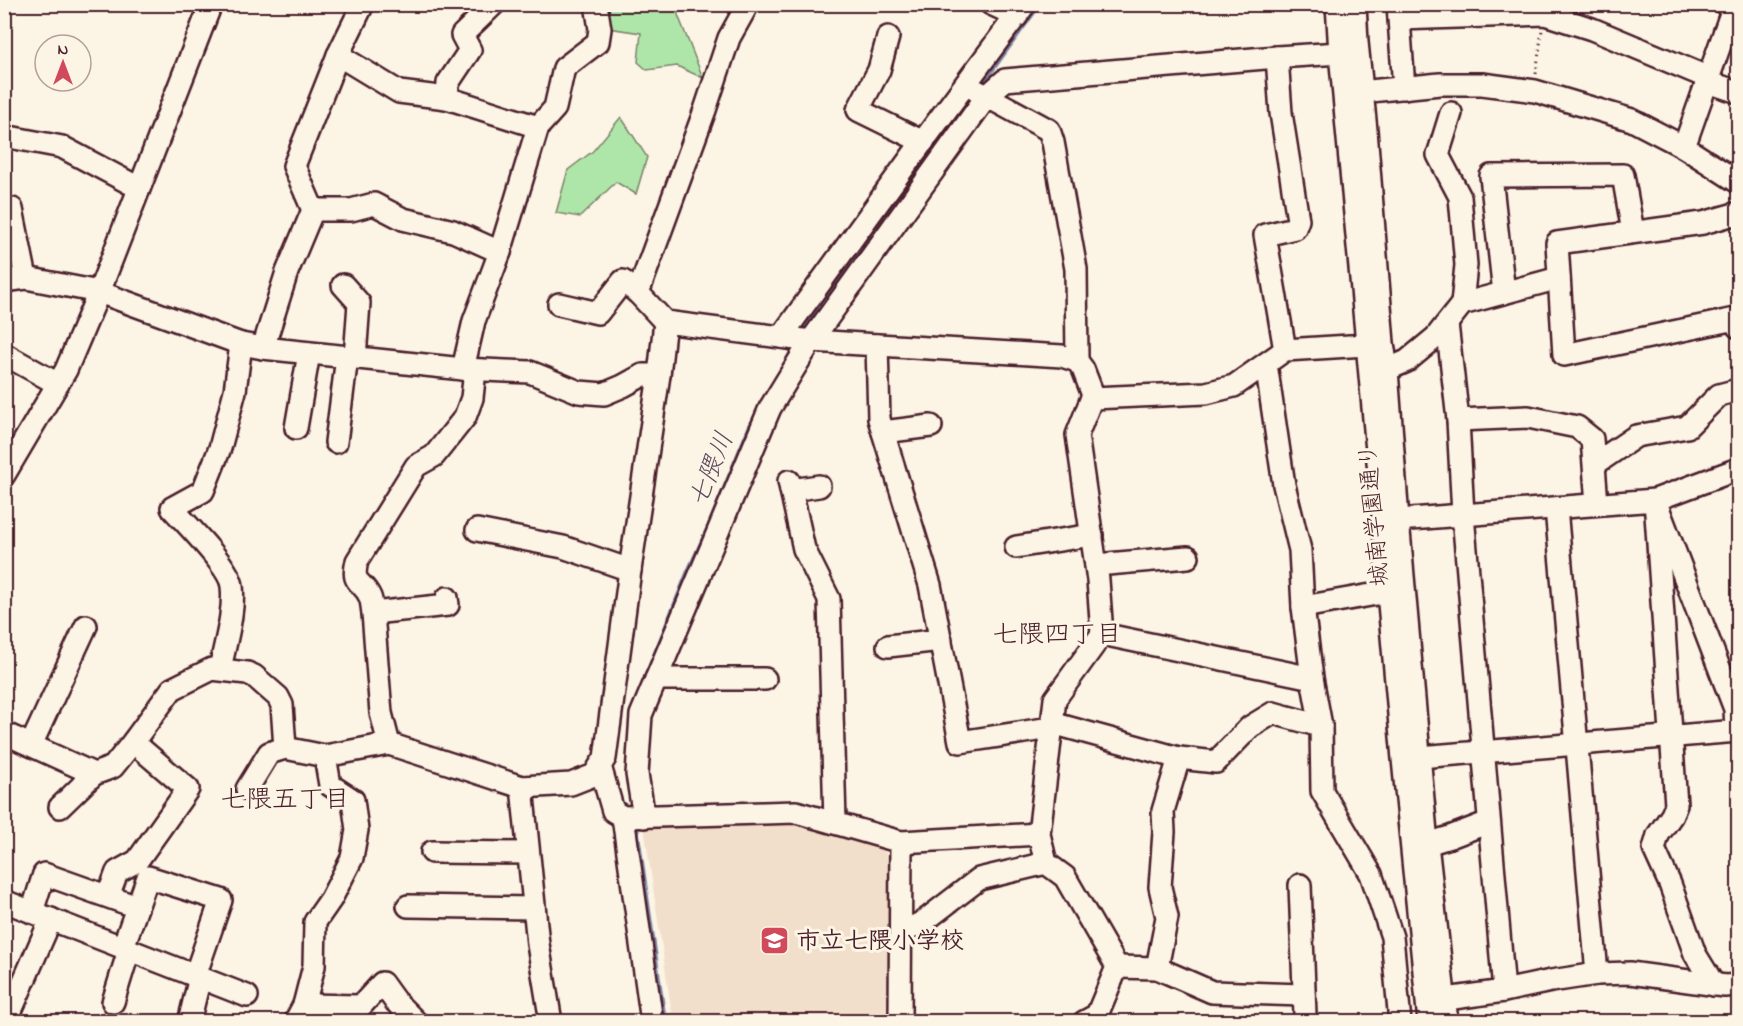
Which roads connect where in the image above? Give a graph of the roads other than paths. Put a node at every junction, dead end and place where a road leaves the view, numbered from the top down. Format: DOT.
graph roads {
  1 [pos="212,4"];
  2 [pos="363,4"];
  3 [pos="494,4"];
  4 [pos="596,4"];
  5 [pos="748,4"];
  6 [pos="991,4"];
  7 [pos="1337,4"];
  8 [pos="1355,4"];
  9 [pos="1732,8"];
  10 [pos="1021,10"];
  11 [pos="1399,12"];
  12 [pos="888,37"];
  13 [pos="1340,53"];
  14 [pos="338,55"];
  15 [pos="1277,57"];
  16 [pos="1708,80"];
  17 [pos="966,84"];
  18 [pos="1404,88"];
  19 [pos="1738,92"];
  20 [pos="1353,93"];
  21 [pos="987,96"];
  22 [pos="447,98"];
  23 [pos="1451,113"];
  24 [pos="538,127"];
  25 [pos="4,136"];
  26 [pos="919,147"];
  27 [pos="1684,147"];
  28 [pos="938,166"];
  29 [pos="1738,182"];
  30 [pos="139,188"];
  31 [pos="4,208"];
  32 [pos="313,210"];
  33 [pos="1738,213"];
  34 [pos="1633,232"];
  35 [pos="500,252"];
  36 [pos="26,278"];
  37 [pos="1559,278"];
  38 [pos="4,281"];
  39 [pos="343,285"];
  40 [pos="99,292"];
  41 [pos="638,293"];
  42 [pos="1504,293"];
  43 [pos="559,303"];
  44 [pos="1462,304"];
  45 [pos="665,322"];
  46 [pos="1447,324"];
  47 [pos="1738,327"];
  48 [pos="785,337"];
  49 [pos="811,341"];
  50 [pos="241,344"];
  51 [pos="877,345"];
  52 [pos="1366,345"];
  53 [pos="263,348"];
  54 [pos="1285,350"];
  55 [pos="309,353"];
  56 [pos="4,354"];
  57 [pos="351,357"];
  58 [pos="1077,361"];
  59 [pos="1266,363"];
  60 [pos="469,370"];
  61 [pos="1378,374"];
  62 [pos="659,375"];
  63 [pos="58,384"];
  64 [pos="1738,390"];
  65 [pos="1092,398"];
  66 [pos="1458,420"];
  67 [pos="931,426"];
  68 [pos="296,428"];
  69 [pos="883,432"];
  70 [pos="336,442"];
  71 [pos="1595,464"];
  72 [pos="1738,469"];
  73 [pos="4,475"];
  74 [pos="819,486"];
  75 [pos="1655,500"];
  76 [pos="1597,504"];
  77 [pos="1556,508"];
  78 [pos="1463,515"];
  79 [pos="1398,520"];
  80 [pos="477,530"];
  81 [pos="1092,535"];
  82 [pos="1016,547"];
  83 [pos="1188,556"];
  84 [pos="1096,565"];
  85 [pos="630,570"];
  86 [pos="1388,592"];
  87 [pos="447,598"];
  88 [pos="1303,607"];
  89 [pos="374,613"];
  90 [pos="86,626"];
  91 [pos="1102,634"];
  92 [pos="941,640"];
  93 [pos="888,646"];
  94 [pos="220,669"];
  95 [pos="1312,678"];
  96 [pos="656,679"];
  97 [pos="765,679"];
  98 [pos="1052,726"];
  99 [pos="1321,726"];
  100 [pos="1737,731"];
  101 [pos="4,734"];
  102 [pos="1671,737"];
  103 [pos="134,742"];
  104 [pos="389,744"];
  105 [pos="1577,744"];
  106 [pos="31,745"];
  107 [pos="285,748"];
  108 [pos="1483,751"];
  109 [pos="325,756"];
  110 [pos="1179,758"];
  111 [pos="1411,758"];
  112 [pos="600,766"];
  113 [pos="94,774"];
  114 [pos="522,788"];
  115 [pos="247,789"];
  116 [pos="60,807"];
  117 [pos="623,817"];
  118 [pos="644,817"];
  119 [pos="1489,822"];
  120 [pos="835,823"];
  121 [pos="1040,834"];
  122 [pos="901,842"];
  123 [pos="1427,844"];
  124 [pos="432,852"];
  125 [pos="528,853"];
  126 [pos="1046,863"];
  127 [pos="1300,885"];
  128 [pos="108,896"];
  129 [pos="4,901"];
  130 [pos="408,906"];
  131 [pos="137,907"];
  132 [pos="534,908"];
  133 [pos="41,915"];
  134 [pos="900,933"];
  135 [pos="126,949"];
  136 [pos="1117,967"];
  137 [pos="1157,968"];
  138 [pos="1597,974"];
  139 [pos="198,977"];
  140 [pos="1714,984"];
  141 [pos="1738,985"];
  142 [pos="1504,991"];
  143 [pos="1304,995"];
  144 [pos="247,996"];
  145 [pos="1446,999"];
  146 [pos="114,1002"];
  147 [pos="393,1011"];
  148 [pos="300,1013"];
  149 [pos="1098,1019"];
  150 [pos="6,1022"];
  151 [pos="189,1022"];
  152 [pos="416,1022"];
  153 [pos="551,1022"];
  154 [pos="652,1022"];
  155 [pos="900,1022"];
  156 [pos="1303,1022"];
  157 [pos="1400,1022"];
  158 [pos="1429,1022"];
  159 [pos="1448,1022"];
  1 -- 30 [label="street"];
  2 -- 14 [label="street"];
  3 -- 22 [label="street"];
  4 -- 24 [label="street"];
  5 -- 41 [label="street"];
  6 -- 10 [label="street"];
  7 -- 13 [label="street, 城南学園通り"];
  8 -- 20 [label="street, 城南学園通り"];
  9 -- 16 [label="street"];
  10 -- 17 [label="street"];
  11 -- 16 [label="street"];
  11 -- 18 [label="street"];
  12 -- 26 [label="street"];
  13 -- 15 [label="street"];
  13 -- 20 [label="street, 城南学園通り"];
  14 -- 22 [label="street"];
  14 -- 32 [label="street"];
  15 -- 21 [label="street"];
  15 -- 54 [label="street"];
  16 -- 19 [label="street"];
  16 -- 27 [label="street"];
  17 -- 21 [label="street"];
  17 -- 26 [label="street"];
  18 -- 20 [label="street"];
  18 -- 27 [label="street"];
  20 -- 52 [label="street, 城南学園通り"];
  20 -- 61 [label="street, 城南学園通り"];
  21 -- 28 [label="street"];
  21 -- 58 [label="street"];
  22 -- 24 [label="street"];
  23 -- 44 [label="street"];
  24 -- 35 [label="street"];
  25 -- 30 [label="street"];
  26 -- 28 [label="street"];
  26 -- 48 [label="street"];
  27 -- 29 [label="street"];
  28 -- 49 [label="street"];
  30 -- 40 [label="street"];
  31 -- 36 [label="street"];
  32 -- 35 [label="street"];
  32 -- 53 [label="street"];
  33 -- 34 [label="street"];
  34 -- 37 [label="street"];
  34 -- 42 [label="street"];
  35 -- 60 [label="street"];
  36 -- 38 [label="street"];
  36 -- 40 [label="street"];
  37 -- 42 [label="street"];
  37 -- 47 [label="street"];
  39 -- 57 [label="street"];
  40 -- 50 [label="street"];
  40 -- 63 [label="street"];
  41 -- 43 [label="street"];
  41 -- 45 [label="street"];
  42 -- 44 [label="street"];
  44 -- 46 [label="street"];
  45 -- 48 [label="street"];
  45 -- 62 [label="street"];
  46 -- 61 [label="street"];
  46 -- 66 [label="street"];
  48 -- 49 [label="street"];
  49 -- 51 [label="street"];
  49 -- 96 [label="street"];
  50 -- 53 [label="street"];
  50 -- 94 [label="street"];
  51 -- 58 [label="street"];
  51 -- 69 [label="street"];
  52 -- 54 [label="street"];
  52 -- 61 [label="street, 城南学園通り"];
  53 -- 55 [label="street"];
  54 -- 59 [label="street"];
  55 -- 57 [label="street"];
  55 -- 68 [label="street"];
  56 -- 63 [label="street"];
  57 -- 60 [label="street"];
  57 -- 70 [label="street"];
  58 -- 65 [label="street"];
  59 -- 65 [label="street"];
  59 -- 88 [label="street"];
  60 -- 62 [label="street"];
  60 -- 89 [label="street"];
  61 -- 79 [label="street, 城南学園通り"];
  61 -- 86 [label="street, 城南学園通り"];
  62 -- 85 [label="street"];
  63 -- 73 [label="street"];
  64 -- 71 [label="street"];
  65 -- 81 [label="street"];
  66 -- 71 [label="street"];
  66 -- 78 [label="street"];
  67 -- 69 [label="street"];
  69 -- 92 [label="street"];
  71 -- 76 [label="street"];
  72 -- 75 [label="street"];
  74 -- 120 [label="street"];
  75 -- 76 [label="street"];
  75 -- 100 [label="street"];
  75 -- 102 [label="street"];
  76 -- 77 [label="street"];
  77 -- 78 [label="street"];
  77 -- 105 [label="street"];
  78 -- 79 [label="street"];
  78 -- 108 [label="street"];
  79 -- 111 [label="street, 城南学園通り"];
  80 -- 85 [label="street"];
  81 -- 82 [label="street"];
  81 -- 84 [label="street"];
  83 -- 84 [label="street"];
  84 -- 91 [label="street"];
  85 -- 112 [label="street"];
  86 -- 88 [label="street"];
  86 -- 111 [label="street, 城南学園通り"];
  87 -- 89 [label="street"];
  88 -- 95 [label="street"];
  89 -- 104 [label="street"];
  90 -- 106 [label="street"];
  91 -- 95 [label="street"];
  91 -- 98 [label="street"];
  92 -- 93 [label="street"];
  92 -- 98 [label="street"];
  94 -- 103 [label="street"];
  94 -- 107 [label="street"];
  95 -- 99 [label="street"];
  96 -- 97 [label="street"];
  96 -- 118 [label="street"];
  98 -- 110 [label="street"];
  98 -- 121 [label="street"];
  99 -- 110 [label="street"];
  99 -- 157 [label="street"];
  100 -- 102 [label="street"];
  101 -- 106 [label="street"];
  102 -- 105 [label="street"];
  102 -- 140 [label="street"];
  103 -- 113 [label="street"];
  103 -- 128 [label="street"];
  104 -- 109 [label="street"];
  104 -- 114 [label="street"];
  105 -- 108 [label="street"];
  105 -- 138 [label="street"];
  106 -- 113 [label="street"];
  107 -- 109 [label="street"];
  107 -- 115 [label="street"];
  108 -- 111 [label="street"];
  108 -- 119 [label="street"];
  109 -- 148 [label="street"];
  110 -- 137 [label="street"];
  111 -- 123 [label="street, 城南学園通り"];
  111 -- 158 [label="street, 城南学園通り"];
  112 -- 114 [label="street"];
  112 -- 117 [label="street"];
  113 -- 116 [label="street"];
  114 -- 125 [label="street"];
  117 -- 118 [label="street"];
  117 -- 154 [label="street"];
  118 -- 120 [label="street"];
  119 -- 123 [label="street"];
  119 -- 142 [label="street"];
  120 -- 122 [label="street"];
  121 -- 122 [label="street"];
  121 -- 126 [label="street"];
  122 -- 134 [label="street"];
  123 -- 145 [label="street, 城南学園通り"];
  124 -- 125 [label="street"];
  125 -- 132 [label="street"];
  126 -- 134 [label="street"];
  126 -- 136 [label="street"];
  127 -- 143 [label="street"];
  128 -- 131 [label="street"];
  128 -- 133 [label="street"];
  129 -- 133 [label="street"];
  130 -- 132 [label="street"];
  131 -- 135 [label="street"];
  131 -- 139 [label="street"];
  132 -- 153 [label="street"];
  133 -- 135 [label="street"];
  133 -- 150 [label="street"];
  134 -- 155 [label="street"];
  135 -- 139 [label="street"];
  135 -- 146 [label="street"];
  136 -- 137 [label="street"];
  136 -- 149 [label="street"];
  137 -- 143 [label="street"];
  138 -- 140 [label="street"];
  138 -- 142 [label="street"];
  139 -- 144 [label="street"];
  139 -- 151 [label="street"];
  140 -- 141 [label="street"];
  142 -- 145 [label="street"];
  143 -- 156 [label="street"];
  145 -- 159 [label="street, 城南学園通り"];
  147 -- 148 [label="street"];
  147 -- 152 [label="street"];
}
